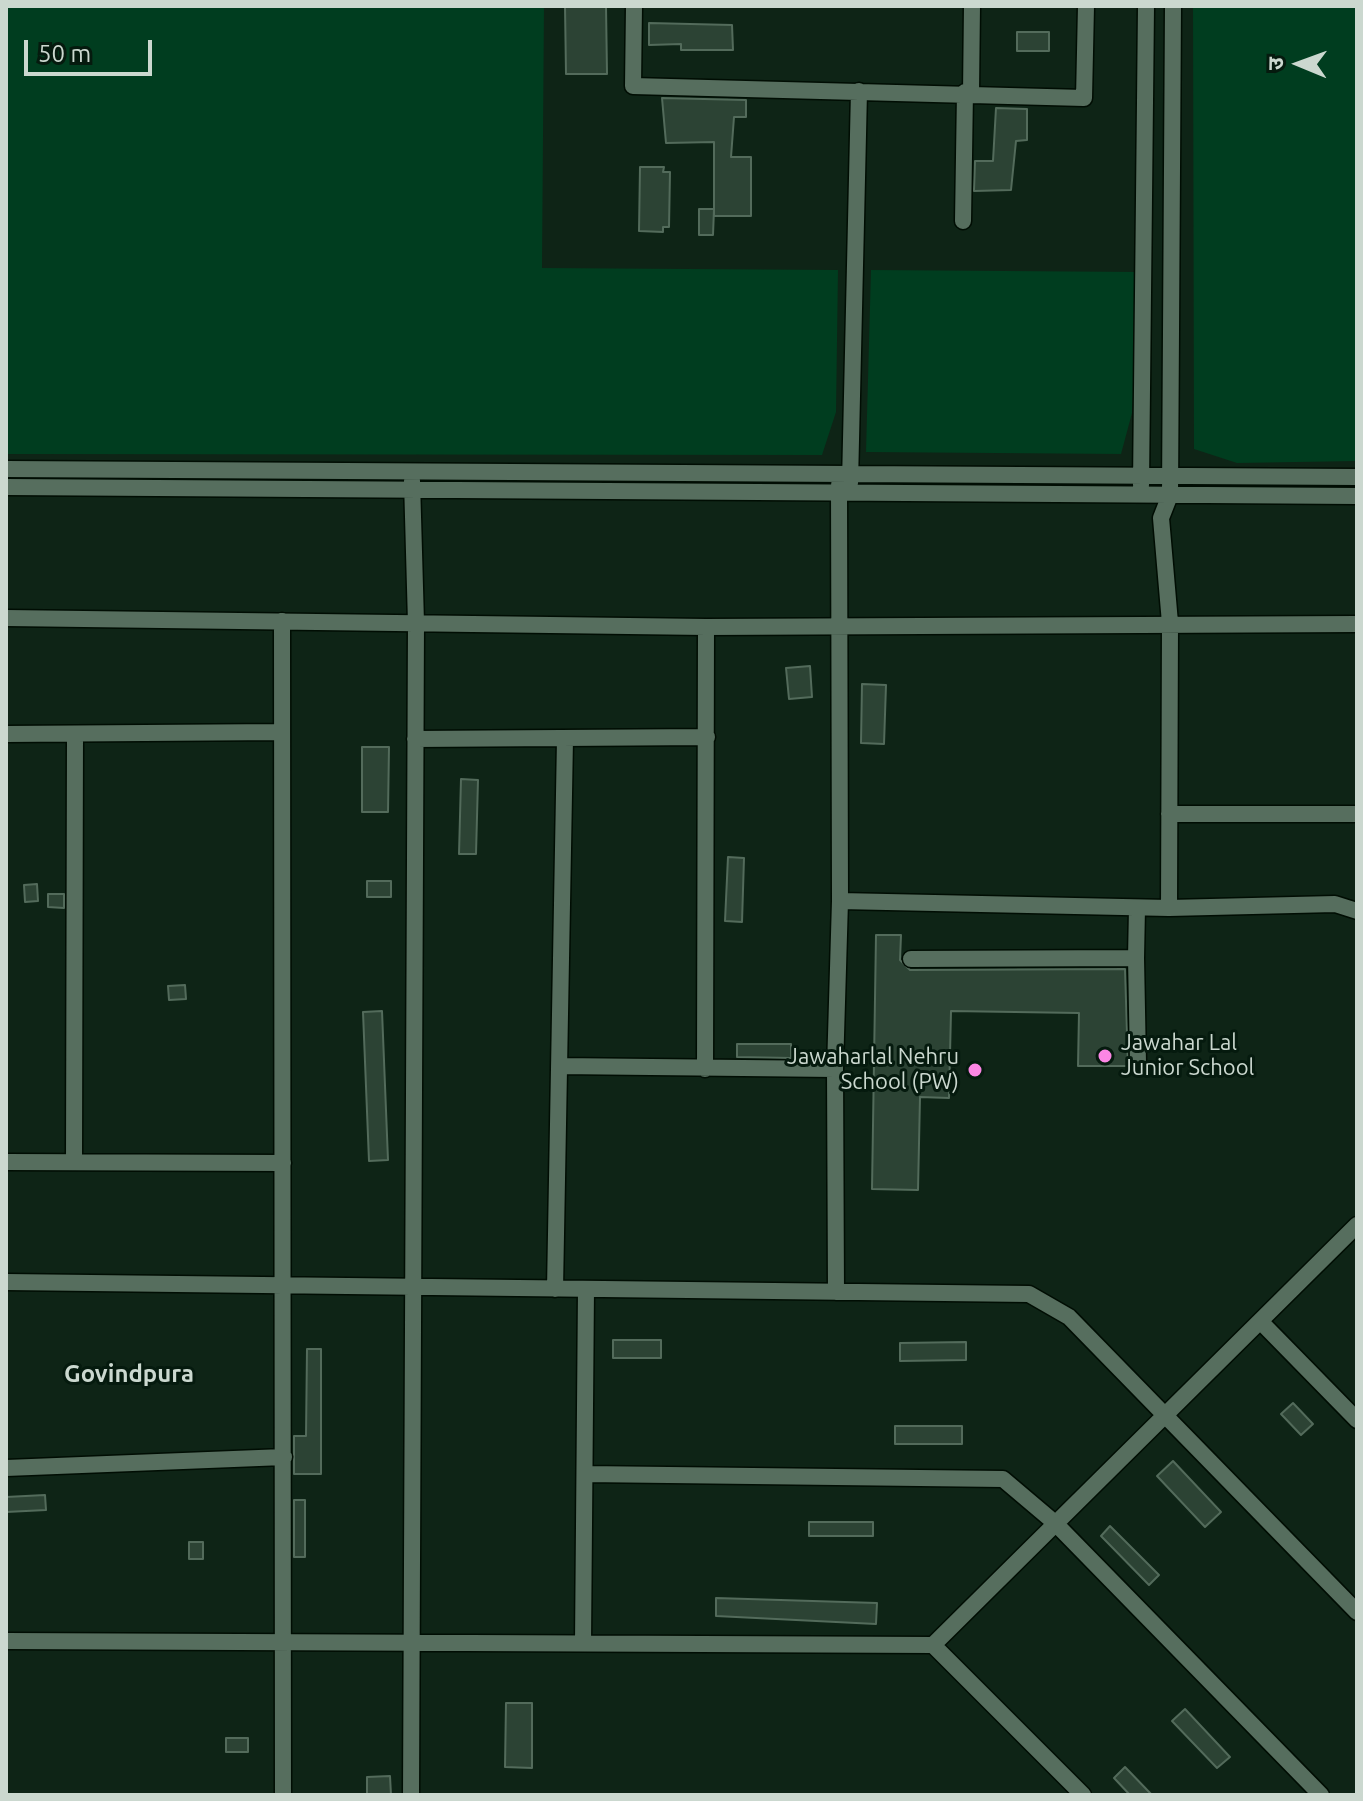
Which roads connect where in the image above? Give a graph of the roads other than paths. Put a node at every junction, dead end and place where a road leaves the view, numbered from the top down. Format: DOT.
graph roads {
  1 [pos="634,6"];
  2 [pos="972,6"];
  3 [pos="1086,6"];
  4 [pos="1146,6"];
  5 [pos="1173,6"];
  6 [pos="859,91"];
  7 [pos="968,92"];
  8 [pos="963,221"];
  9 [pos="6,469"];
  10 [pos="412,472"];
  11 [pos="844,475"];
  12 [pos="1142,475"];
  13 [pos="1169,475"];
  14 [pos="1357,477"];
  15 [pos="6,487"];
  16 [pos="412,490"];
  17 [pos="844,493"];
  18 [pos="1170,495"];
  19 [pos="1357,496"];
  20 [pos="1140,497"];
  21 [pos="1161,518"];
  22 [pos="6,618"];
  23 [pos="282,621"];
  24 [pos="416,623"];
  25 [pos="1170,623"];
  26 [pos="1357,624"];
  27 [pos="838,625"];
  28 [pos="706,627"];
  29 [pos="282,732"];
  30 [pos="6,734"];
  31 [pos="75,734"];
  32 [pos="707,737"];
  33 [pos="415,739"];
  34 [pos="565,739"];
  35 [pos="1169,814"];
  36 [pos="1357,814"];
  37 [pos="840,901"];
  38 [pos="1137,908"];
  39 [pos="1169,908"];
  40 [pos="1357,911"];
  41 [pos="1136,958"];
  42 [pos="911,959"];
  43 [pos="1138,1063"];
  44 [pos="559,1066"];
  45 [pos="705,1069"];
  46 [pos="835,1069"];
  47 [pos="6,1162"];
  48 [pos="74,1162"];
  49 [pos="283,1163"];
  50 [pos="1354,1235"];
  51 [pos="6,1282"];
  52 [pos="283,1285"];
  53 [pos="411,1287"];
  54 [pos="555,1289"];
  55 [pos="586,1289"];
  56 [pos="836,1292"];
  57 [pos="1260,1321"];
  58 [pos="1165,1414"];
  59 [pos="1357,1420"];
  60 [pos="284,1457"];
  61 [pos="6,1468"];
  62 [pos="585,1474"];
  63 [pos="1055,1523"];
  64 [pos="1357,1612"];
  65 [pos="6,1641"];
  66 [pos="284,1642"];
  67 [pos="411,1642"];
  68 [pos="583,1643"];
  69 [pos="933,1645"];
  70 [pos="283,1795"];
  71 [pos="411,1795"];
  72 [pos="1083,1795"];
  73 [pos="1321,1795"];
  1 -- 6 [label="street"];
  2 -- 7 [label="street"];
  3 -- 7 [label="street"];
  4 -- 12 [label="street"];
  5 -- 13 [label="street"];
  6 -- 7 [label="street"];
  6 -- 11 [label="street"];
  7 -- 8 [label="street"];
  9 -- 10 [label="street"];
  10 -- 11 [label="street"];
  10 -- 16 [label="street"];
  11 -- 12 [label="street"];
  11 -- 17 [label="street"];
  12 -- 13 [label="street"];
  12 -- 20 [label="street"];
  13 -- 14 [label="street"];
  13 -- 18 [label="street"];
  15 -- 16 [label="street"];
  16 -- 17 [label="street"];
  16 -- 24 [label="street"];
  17 -- 20 [label="street"];
  17 -- 27 [label="street"];
  18 -- 19 [label="street"];
  18 -- 20 [label="street"];
  18 -- 21 [label="street"];
  20 -- 21 [label="street"];
  21 -- 25 [label="street"];
  22 -- 23 [label="street"];
  23 -- 24 [label="street"];
  23 -- 29 [label="street"];
  24 -- 28 [label="street"];
  24 -- 33 [label="street"];
  25 -- 26 [label="street"];
  25 -- 27 [label="street"];
  25 -- 35 [label="street"];
  27 -- 28 [label="street"];
  27 -- 37 [label="street"];
  28 -- 32 [label="street"];
  29 -- 31 [label="street"];
  29 -- 49 [label="street"];
  30 -- 31 [label="street"];
  31 -- 48 [label="street"];
  32 -- 34 [label="street"];
  32 -- 45 [label="street"];
  33 -- 34 [label="street"];
  33 -- 53 [label="street"];
  34 -- 44 [label="street"];
  35 -- 36 [label="street"];
  35 -- 39 [label="street"];
  37 -- 38 [label="street"];
  37 -- 46 [label="street"];
  38 -- 39 [label="street"];
  38 -- 41 [label="street"];
  39 -- 40 [label="street"];
  41 -- 42 [label="street"];
  41 -- 43 [label="street"];
  44 -- 45 [label="street"];
  44 -- 54 [label="street"];
  45 -- 46 [label="street"];
  46 -- 56 [label="street"];
  47 -- 48 [label="street"];
  48 -- 49 [label="street"];
  49 -- 52 [label="street"];
  50 -- 57 [label="street"];
  51 -- 52 [label="street"];
  52 -- 53 [label="street"];
  52 -- 60 [label="street"];
  53 -- 54 [label="street"];
  53 -- 67 [label="street"];
  54 -- 55 [label="street"];
  55 -- 56 [label="street"];
  55 -- 62 [label="street"];
  56 -- 58 [label="street"];
  57 -- 58 [label="street"];
  57 -- 59 [label="street"];
  58 -- 63 [label="street"];
  58 -- 64 [label="street"];
  60 -- 61 [label="street"];
  60 -- 66 [label="street"];
  62 -- 63 [label="street"];
  62 -- 68 [label="street"];
  63 -- 69 [label="street"];
  63 -- 73 [label="street"];
  65 -- 66 [label="street"];
  66 -- 67 [label="street"];
  66 -- 70 [label="street"];
  67 -- 68 [label="street"];
  67 -- 71 [label="street"];
  68 -- 69 [label="street"];
  69 -- 72 [label="street"];
}
